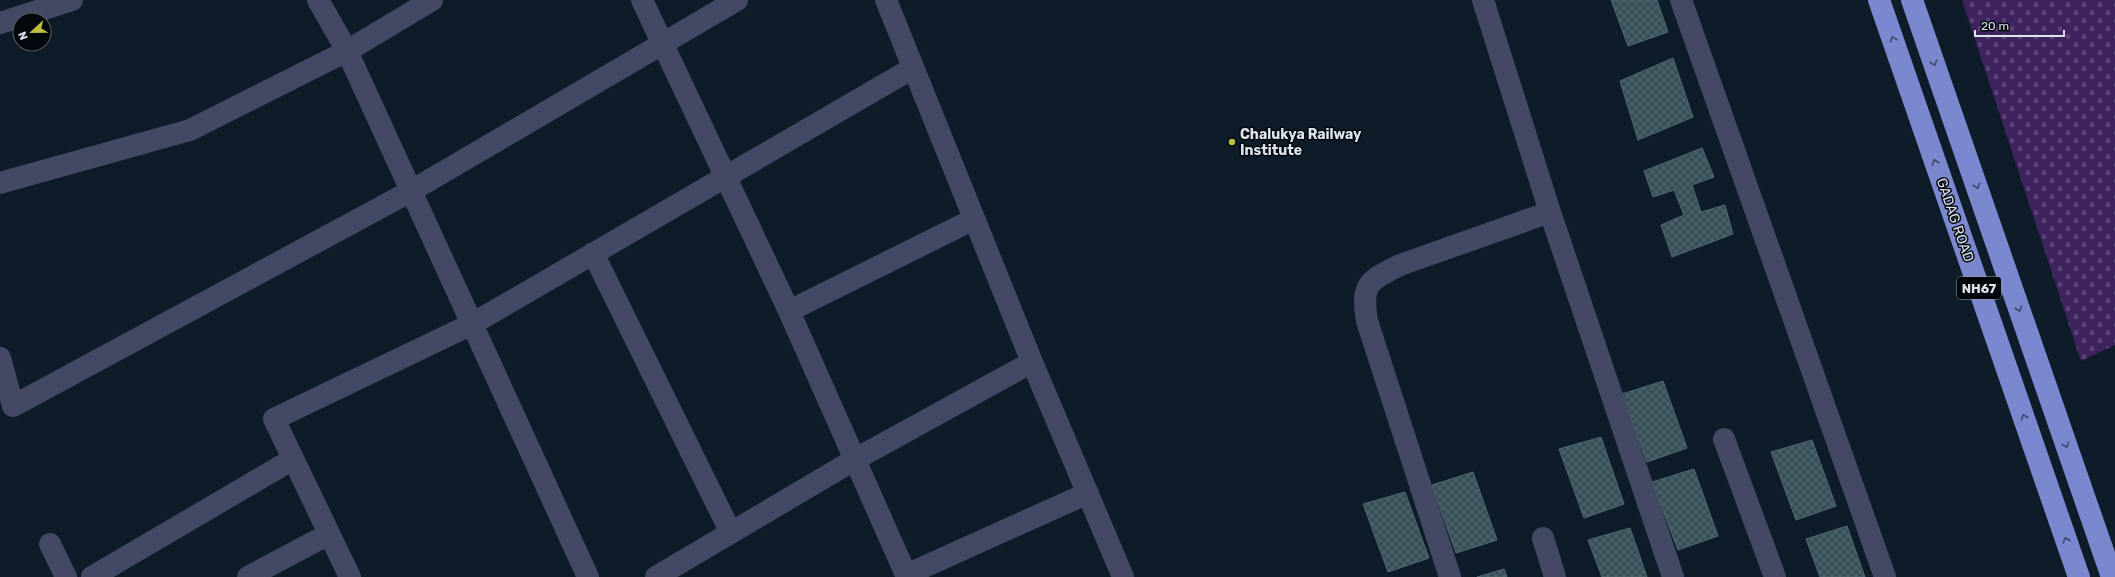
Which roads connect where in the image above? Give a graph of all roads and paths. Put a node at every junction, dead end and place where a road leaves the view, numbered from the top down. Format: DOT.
graph roads {
  1 [pos="72,0"];
  2 [pos="318,0"];
  3 [pos="432,0"];
  4 [pos="642,0"];
  5 [pos="737,0"];
  6 [pos="886,0"];
  7 [pos="1483,0"];
  8 [pos="1681,0"];
  9 [pos="1879,0"];
  10 [pos="1912,0"];
  11 [pos="0,23"];
  12 [pos="663,43"];
  13 [pos="347,51"];
  14 [pos="913,68"];
  15 [pos="726,176"];
  16 [pos="0,183"];
  17 [pos="411,191"];
  18 [pos="1550,212"];
  19 [pos="974,219"];
  20 [pos="593,253"];
  21 [pos="789,311"];
  22 [pos="472,324"];
  23 [pos="0,358"];
  24 [pos="1032,362"];
  25 [pos="7,409"];
  26 [pos="1724,439"];
  27 [pos="293,459"];
  28 [pos="854,460"];
  29 [pos="1088,493"];
  30 [pos="731,533"];
  31 [pos="329,534"];
  32 [pos="1543,538"];
  33 [pos="50,544"];
  34 [pos="906,576"];
  35 [pos="66,577"];
  36 [pos="92,577"];
  37 [pos="248,577"];
  38 [pos="350,577"];
  39 [pos="588,577"];
  40 [pos="656,577"];
  41 [pos="1123,577"];
  42 [pos="1450,577"];
  43 [pos="1555,577"];
  44 [pos="1673,577"];
  45 [pos="1774,577"];
  46 [pos="1885,577"];
  47 [pos="2079,577"];
  48 [pos="2112,577"];
  1 -- 11 [label="street"];
  2 -- 13 [label="street"];
  3 -- 13 [label="street"];
  4 -- 12 [label="street"];
  5 -- 12 [label="street"];
  6 -- 14 [label="street"];
  7 -- 18 [label="street"];
  8 -- 46 [label="street"];
  47 -- 9 [label="highway, GADAG ROAD / NH67, one-way"];
  10 -- 48 [label="highway, NH67, one-way"];
  12 -- 15 [label="street"];
  12 -- 17 [label="street"];
  13 -- 16 [label="street"];
  13 -- 17 [label="street"];
  14 -- 15 [label="street"];
  14 -- 19 [label="street"];
  15 -- 20 [label="street"];
  15 -- 21 [label="street"];
  17 -- 22 [label="street"];
  17 -- 25 [label="street"];
  18 -- 42 [label="street"];
  18 -- 44 [label="street"];
  19 -- 21 [label="street"];
  19 -- 24 [label="street"];
  20 -- 22 [label="street"];
  20 -- 30 [label="street"];
  21 -- 28 [label="street"];
  22 -- 27 [label="street"];
  22 -- 39 [label="street"];
  23 -- 25 [label="street"];
  24 -- 28 [label="street"];
  24 -- 29 [label="street"];
  26 -- 45 [label="street"];
  27 -- 31 [label="street"];
  27 -- 36 [label="street"];
  28 -- 30 [label="street"];
  28 -- 34 [label="street"];
  29 -- 34 [label="street"];
  29 -- 41 [label="street"];
  30 -- 40 [label="street"];
  31 -- 37 [label="street"];
  31 -- 38 [label="street"];
  32 -- 43 [label="street"];
  33 -- 35 [label="street"];
}
